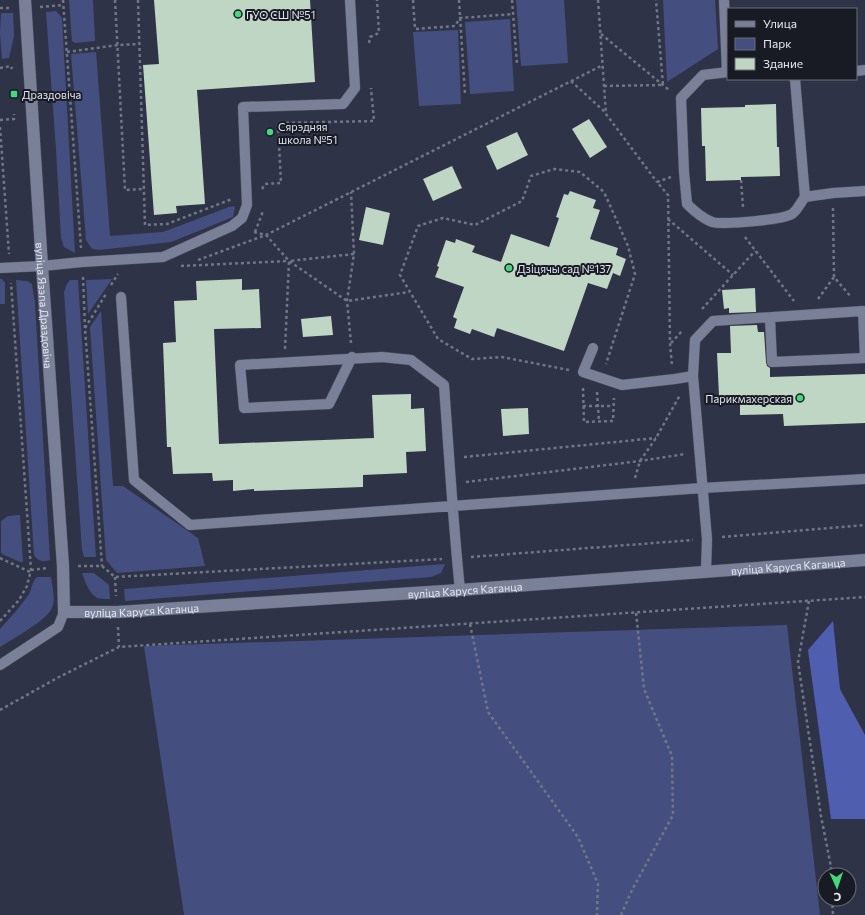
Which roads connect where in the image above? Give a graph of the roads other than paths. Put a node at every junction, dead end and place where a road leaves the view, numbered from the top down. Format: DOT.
graph roads {
  1 [pos="25,0"];
  2 [pos="350,0"];
  3 [pos="724,0"];
  4 [pos="727,54"];
  5 [pos="727,72"];
  6 [pos="795,80"];
  7 [pos="865,191"];
  8 [pos="805,197"];
  9 [pos="42,266"];
  10 [pos="5,267"];
  11 [pos="121,297"];
  12 [pos="770,318"];
  13 [pos="594,348"];
  14 [pos="352,358"];
  15 [pos="693,376"];
  16 [pos="865,479"];
  17 [pos="702,488"];
  18 [pos="452,507"];
  19 [pos="865,560"];
  20 [pos="706,571"];
  21 [pos="460,590"];
  22 [pos="64,612"];
  23 [pos="0,665"];
  1 -- 9 [label="street, вуліца Язэпа Драздовіча"];
  2 -- 9 [label="lane"];
  3 -- 4 [label="lane"];
  5 -- 8 [label="lane"];
  6 -- 8 [label="lane"];
  7 -- 8 [label="lane"];
  9 -- 10 [label="lane"];
  9 -- 22 [label="street, вуліца Язэпа Драздовіча"];
  11 -- 18 [label="lane"];
  12 -- 12 [label="lane"];
  12 -- 15 [label="lane"];
  13 -- 15 [label="lane"];
  14 -- 14 [label="lane"];
  14 -- 18 [label="lane"];
  15 -- 17 [label="lane"];
  16 -- 17 [label="lane"];
  17 -- 18 [label="lane"];
  17 -- 20 [label="lane"];
  18 -- 21 [label="lane"];
  19 -- 20 [label="street, вуліца Каруся Каганца"];
  20 -- 21 [label="street, вуліца Каруся Каганца"];
  21 -- 22 [label="street, вуліца Каруся Каганца"];
  22 -- 23 [label="lane"];
}
